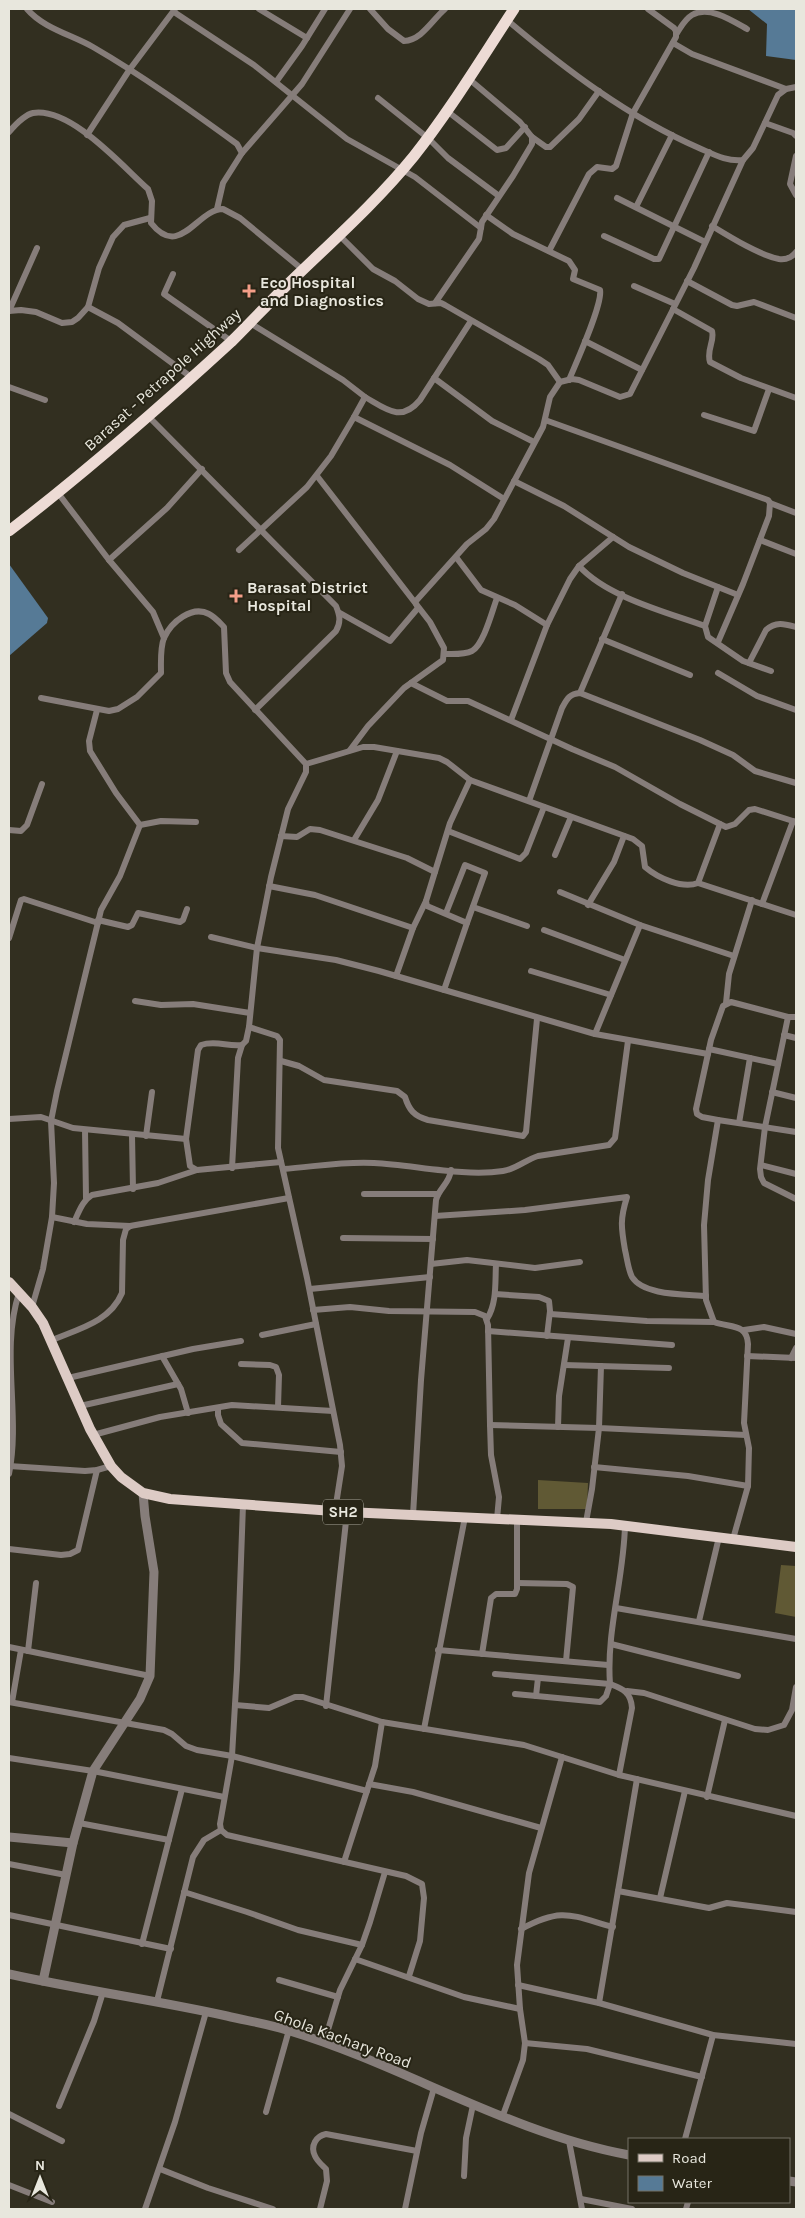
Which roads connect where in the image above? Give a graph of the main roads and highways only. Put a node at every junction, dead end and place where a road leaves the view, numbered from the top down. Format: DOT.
graph roads {
  1 [pos="514,9"];
  2 [pos="9,530"];
  3 [pos="9,1282"];
  4 [pos="796,1547"];
  1 -- 2 [label="highway, Barasat - Petrapole Highway"];
  3 -- 4 [label="main road, SH2"];
}
